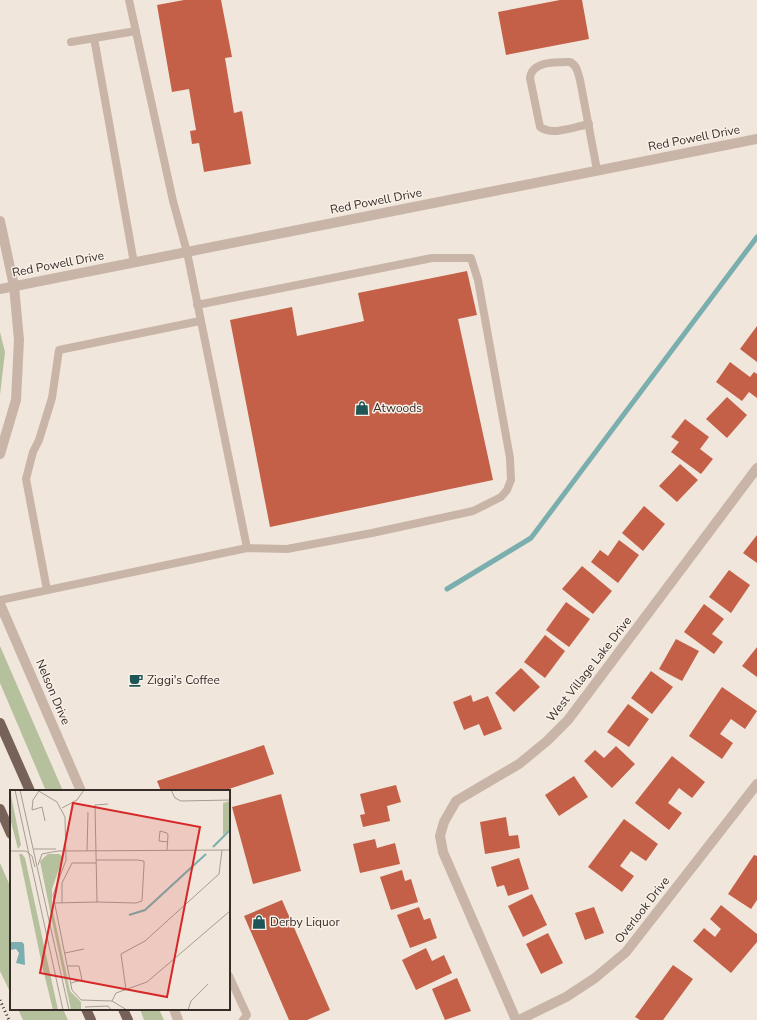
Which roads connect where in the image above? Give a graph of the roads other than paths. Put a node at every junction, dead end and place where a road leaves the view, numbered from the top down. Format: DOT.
graph roads {
  1 [pos="129,0"];
  2 [pos="136,31"];
  3 [pos="94,38"];
  4 [pos="71,42"];
  5 [pos="589,124"];
  6 [pos="757,139"];
  7 [pos="597,170"];
  8 [pos="0,221"];
  9 [pos="187,252"];
  10 [pos="134,263"];
  11 [pos="14,286"];
  12 [pos="0,289"];
  13 [pos="197,305"];
  14 [pos="200,321"];
  15 [pos="0,454"];
  16 [pos="757,468"];
  17 [pos="247,548"];
  18 [pos="47,590"];
  19 [pos="0,600"];
  20 [pos="0,604"];
  21 [pos="0,723"];
  22 [pos="757,784"];
  23 [pos="30,790"];
  24 [pos="81,790"];
  25 [pos="0,809"];
  26 [pos="10,832"];
  27 [pos="230,978"];
  28 [pos="86,1010"];
  29 [pos="123,1010"];
  30 [pos="174,1010"];
  31 [pos="91,1020"];
  32 [pos="128,1020"];
  33 [pos="178,1020"];
  34 [pos="243,1020"];
  35 [pos="518,1020"];
  1 -- 2 [label="lane"];
  2 -- 3 [label="lane"];
  2 -- 9 [label="lane"];
  3 -- 4 [label="lane"];
  3 -- 10 [label="lane"];
  5 -- 5 [label="lane"];
  5 -- 7 [label="lane"];
  6 -- 7 [label="street, Red Powell Drive"];
  7 -- 9 [label="street, Red Powell Drive"];
  8 -- 11 [label="street"];
  9 -- 10 [label="street, Red Powell Drive"];
  9 -- 13 [label="lane"];
  10 -- 11 [label="street, Red Powell Drive"];
  11 -- 12 [label="street, Red Powell Drive"];
  11 -- 15 [label="street"];
  13 -- 14 [label="lane"];
  13 -- 17 [label="lane"];
  14 -- 17 [label="lane"];
  14 -- 18 [label="lane"];
  16 -- 35 [label="street, West Village Lake Drive"];
  17 -- 18 [label="lane"];
  18 -- 19 [label="lane"];
  20 -- 24 [label="street, Nelson Drive"];
  21 -- 23 [label="main road"];
  22 -- 35 [label="street, Overlook Drive"];
  25 -- 26 [label="main road"];
  27 -- 34 [label="lane"];
  28 -- 31 [label="main road"];
  29 -- 32 [label="main road"];
  30 -- 33 [label="street"];
}
